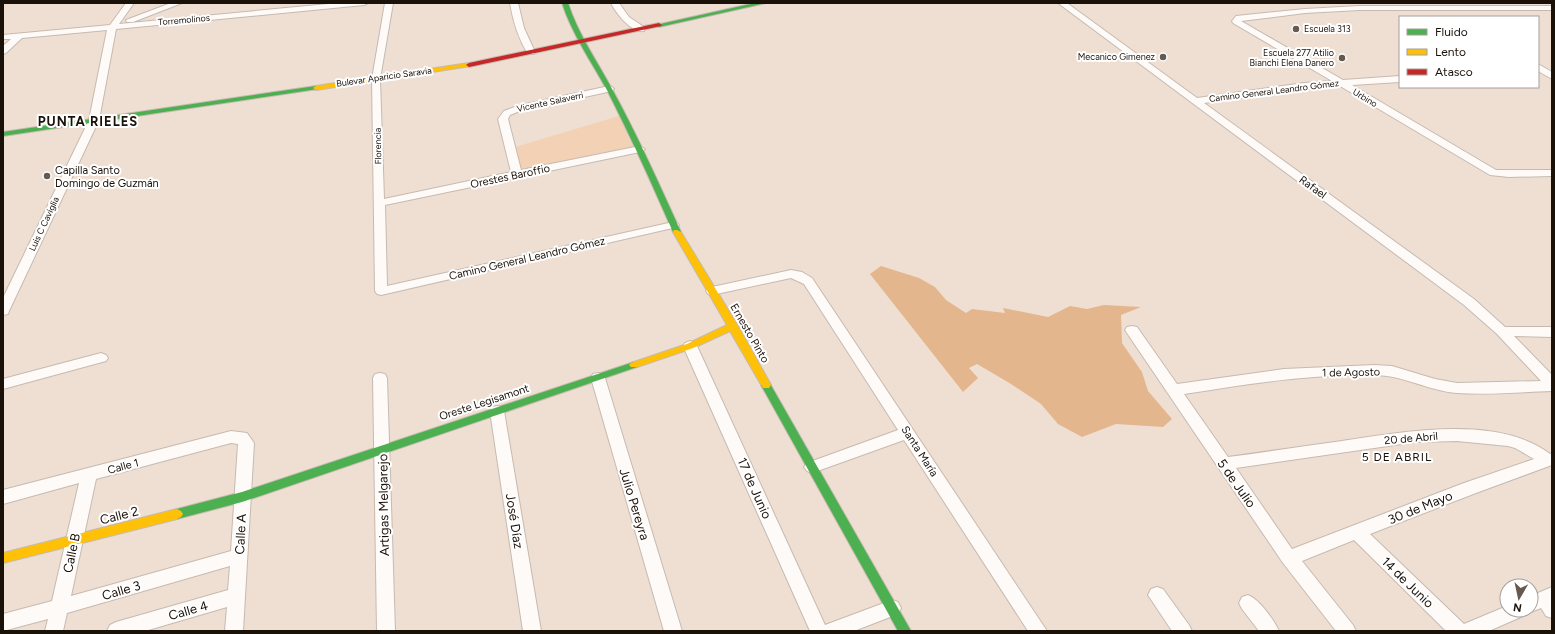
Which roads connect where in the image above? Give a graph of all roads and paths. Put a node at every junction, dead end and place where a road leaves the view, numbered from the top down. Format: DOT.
graph roads {
  1 [pos="130,3"];
  2 [pos="178,3"];
  3 [pos="364,3"];
  4 [pos="389,3"];
  5 [pos="514,3"];
  6 [pos="565,3"];
  7 [pos="615,3"];
  8 [pos="763,3"];
  9 [pos="1062,3"];
  10 [pos="1450,5"];
  11 [pos="1552,8"];
  12 [pos="1466,16"];
  13 [pos="112,26"];
  14 [pos="641,29"];
  15 [pos="20,35"];
  16 [pos="3,37"];
  17 [pos="582,42"];
  18 [pos="3,51"];
  19 [pos="531,52"];
  20 [pos="1539,68"];
  21 [pos="1552,77"];
  22 [pos="1539,78"];
  23 [pos="376,79"];
  24 [pos="1399,79"];
  25 [pos="1339,83"];
  26 [pos="609,89"];
  27 [pos="1196,101"];
  28 [pos="94,120"];
  29 [pos="3,134"];
  30 [pos="640,149"];
  31 [pos="1552,173"];
  32 [pos="517,174"];
  33 [pos="379,203"];
  34 [pos="673,225"];
  35 [pos="381,290"];
  36 [pos="712,291"];
  37 [pos="3,311"];
  38 [pos="733,326"];
  39 [pos="1132,330"];
  40 [pos="1502,331"];
  41 [pos="1552,332"];
  42 [pos="690,346"];
  43 [pos="101,358"];
  44 [pos="380,378"];
  45 [pos="598,378"];
  46 [pos="3,384"];
  47 [pos="1552,385"];
  48 [pos="1173,390"];
  49 [pos="497,411"];
  50 [pos="907,432"];
  51 [pos="242,437"];
  52 [pos="382,449"];
  53 [pos="1549,460"];
  54 [pos="1223,464"];
  55 [pos="812,467"];
  56 [pos="89,475"];
  57 [pos="3,497"];
  58 [pos="242,497"];
  59 [pos="1358,532"];
  60 [pos="73,540"];
  61 [pos="239,556"];
  62 [pos="3,558"];
  63 [pos="1289,558"];
  64 [pos="1157,595"];
  65 [pos="236,596"];
  66 [pos="1248,603"];
  67 [pos="60,607"];
  68 [pos="892,608"];
  69 [pos="1499,618"];
  70 [pos="3,622"];
  71 [pos="54,631"];
  72 [pos="116,631"];
  73 [pos="234,631"];
  74 [pos="386,631"];
  75 [pos="532,631"];
  76 [pos="673,631"];
  77 [pos="819,631"];
  78 [pos="831,631"];
  79 [pos="905,631"];
  80 [pos="1038,631"];
  81 [pos="1183,631"];
  82 [pos="1270,631"];
  83 [pos="1347,631"];
  84 [pos="1459,631"];
  85 [pos="1468,631"];
  1 -- 13 [label="street, Luis C Caviglia"];
  2 -- 13 [label="street"];
  3 -- 13 [label="street, Torremolinos"];
  4 -- 23 [label="street, Florencia"];
  5 -- 19 [label="street"];
  6 -- 17 [label="street, Ernesto Pinto"];
  7 -- 14 [label="street"];
  8 -- 14 [label="street, Bulevar Aparicio Saravia"];
  9 -- 27 [label="street, Rafael"];
  10 -- 11 [label="street"];
  10 -- 12 [label="street"];
  10 -- 25 [label="street, Urbino"];
  13 -- 15 [label="street, Torremolinos"];
  13 -- 28 [label="street, Luis C Caviglia"];
  14 -- 17 [label="street, Bulevar Aparicio Saravia"];
  15 -- 16 [label="street, Torremolinos"];
  15 -- 18 [label="street"];
  17 -- 19 [label="street, Bulevar Aparicio Saravia"];
  17 -- 26 [label="street, Ernesto Pinto"];
  19 -- 23 [label="street, Bulevar Aparicio Saravia"];
  20 -- 21 [label="street"];
  21 -- 22 [label="street"];
  23 -- 28 [label="street, Bulevar Aparicio Saravia"];
  23 -- 33 [label="street, Florencia"];
  24 -- 25 [label="street, Camino General Leandro Gómez"];
  25 -- 27 [label="street, Camino General Leandro Gómez"];
  25 -- 31 [label="street, Urbino"];
  26 -- 30 [label="street, Ernesto Pinto"];
  26 -- 32 [label="street, Vicente Salaverri"];
  27 -- 40 [label="street, Rafael"];
  28 -- 29 [label="street, Bulevar Aparicio Saravia"];
  28 -- 37 [label="street, Luis C Caviglia"];
  30 -- 32 [label="street, Orestes Baroffio"];
  30 -- 34 [label="street, Ernesto Pinto"];
  32 -- 33 [label="street, Orestes Baroffio"];
  33 -- 35 [label="street, Florencia"];
  34 -- 35 [label="street, Camino General Leandro Gómez"];
  34 -- 36 [label="street, Ernesto Pinto"];
  36 -- 38 [label="street, Ernesto Pinto"];
  36 -- 50 [label="street, Santa María"];
  38 -- 42 [label="street, Oreste Legisamont"];
  38 -- 55 [label="street, Ernesto Pinto"];
  39 -- 48 [label="street, 5 de Julio"];
  40 -- 41 [label="street"];
  40 -- 47 [label="street, Rafael"];
  42 -- 45 [label="street, Oreste Legisamont"];
  42 -- 77 [label="street, 17 de Junio"];
  43 -- 46 [label="street"];
  44 -- 52 [label="street, Artigas Melgarejo"];
  45 -- 49 [label="street, Oreste Legisamont"];
  45 -- 76 [label="street, Julio Pereyra"];
  47 -- 48 [label="street, 1 de Agosto"];
  48 -- 54 [label="street, 5 de Julio"];
  49 -- 52 [label="street, Oreste Legisamont"];
  49 -- 75 [label="street, José Díaz"];
  50 -- 55 [label="street"];
  50 -- 80 [label="street, Santa María"];
  51 -- 56 [label="street, Calle 1"];
  51 -- 58 [label="street, Calle A"];
  52 -- 58 [label="street, Oreste Legisamont"];
  52 -- 74 [label="street, Artigas Melgarejo"];
  53 -- 54 [label="street, 20 de Abril"];
  53 -- 59 [label="street, 30 de Mayo"];
  54 -- 63 [label="street, 5 de Julio"];
  55 -- 68 [label="street, Ernesto Pinto"];
  56 -- 57 [label="street, Calle 1"];
  56 -- 60 [label="street, Calle B"];
  58 -- 60 [label="street, Calle 2"];
  58 -- 61 [label="street, Calle A"];
  59 -- 63 [label="street, 30 de Mayo"];
  59 -- 84 [label="street, 14 de Junio"];
  60 -- 62 [label="street, Calle 2"];
  60 -- 67 [label="street, Calle B"];
  61 -- 65 [label="street, Calle A"];
  61 -- 67 [label="street, Calle 3"];
  63 -- 83 [label="street, 5 de Julio"];
  64 -- 81 [label="street"];
  65 -- 72 [label="street, Calle 4"];
  65 -- 73 [label="street, Calle A"];
  66 -- 82 [label="street"];
  67 -- 70 [label="street, Calle 3"];
  67 -- 71 [label="street, Calle B"];
  68 -- 78 [label="street"];
  68 -- 79 [label="street, Ernesto Pinto"];
  69 -- 85 [label="street"];
}
